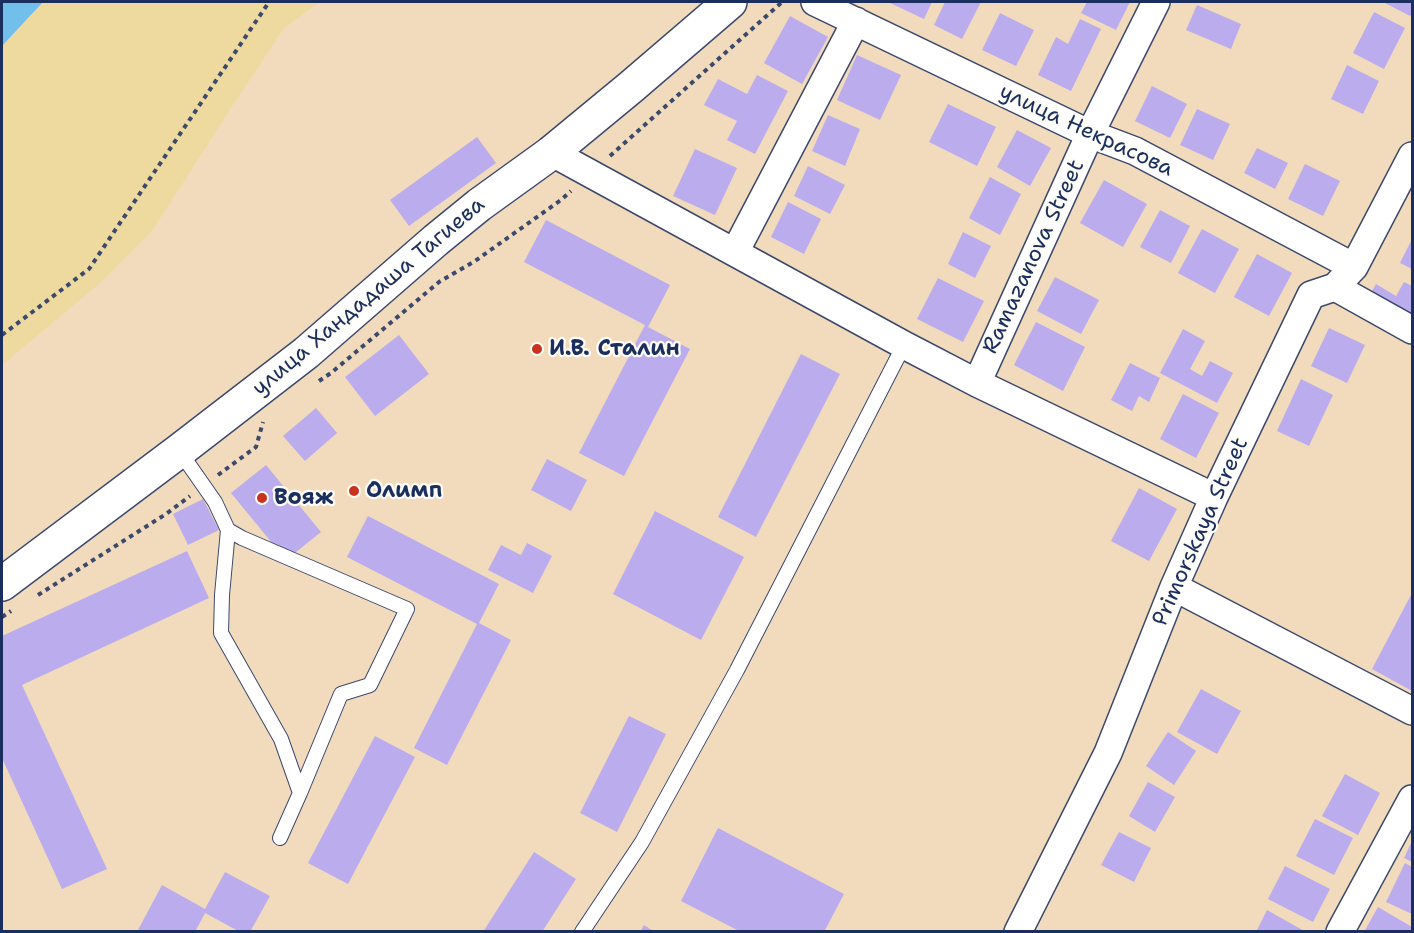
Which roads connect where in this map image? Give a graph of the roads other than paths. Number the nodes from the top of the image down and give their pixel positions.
1 (728, 2) edge
2 (815, 2) edge
3 (1156, 2) edge
4 (856, 21) junction
5 (1090, 134) junction
6 (550, 152) junction
7 (1413, 156) edge
8 (735, 252) junction
9 (1354, 267) junction
10 (1335, 287) junction
11 (1413, 330) edge
12 (904, 345) junction
13 (976, 383) junction
14 (178, 450) junction
15 (1214, 497) junction
16 (228, 530) junction
17 (1174, 587) junction
18 (5, 592) edge
19 (1413, 711) edge
20 (300, 793) junction
21 (1413, 799) edge
22 (280, 838) dead end
23 (582, 932) edge
24 (1018, 932) edge
25 (1340, 932) edge

1 - 6 street, улица Хандадаша Тагиева
2 - 4 street, улица Некрасова
3 - 5 street, Ramazanova Street
4 - 5 street, улица Некрасова
4 - 8 street
5 - 9 street, улица Некрасова
5 - 13 street, Ramazanova Street
6 - 8 street
6 - 14 street, улица Хандадаша Тагиева
7 - 9 street, Primorskaya Street
8 - 12 street
9 - 10 street, Primorskaya Street
10 - 11 street
10 - 15 street, Primorskaya Street
12 - 13 street
12 - 23 lane
13 - 15 street
14 - 16 lane
14 - 18 street, улица Хандадаша Тагиева
15 - 17 street, Primorskaya Street
16 - 20 lane
16 - 20 lane
17 - 19 street
17 - 24 street, Primorskaya Street
20 - 22 lane
21 - 25 street

